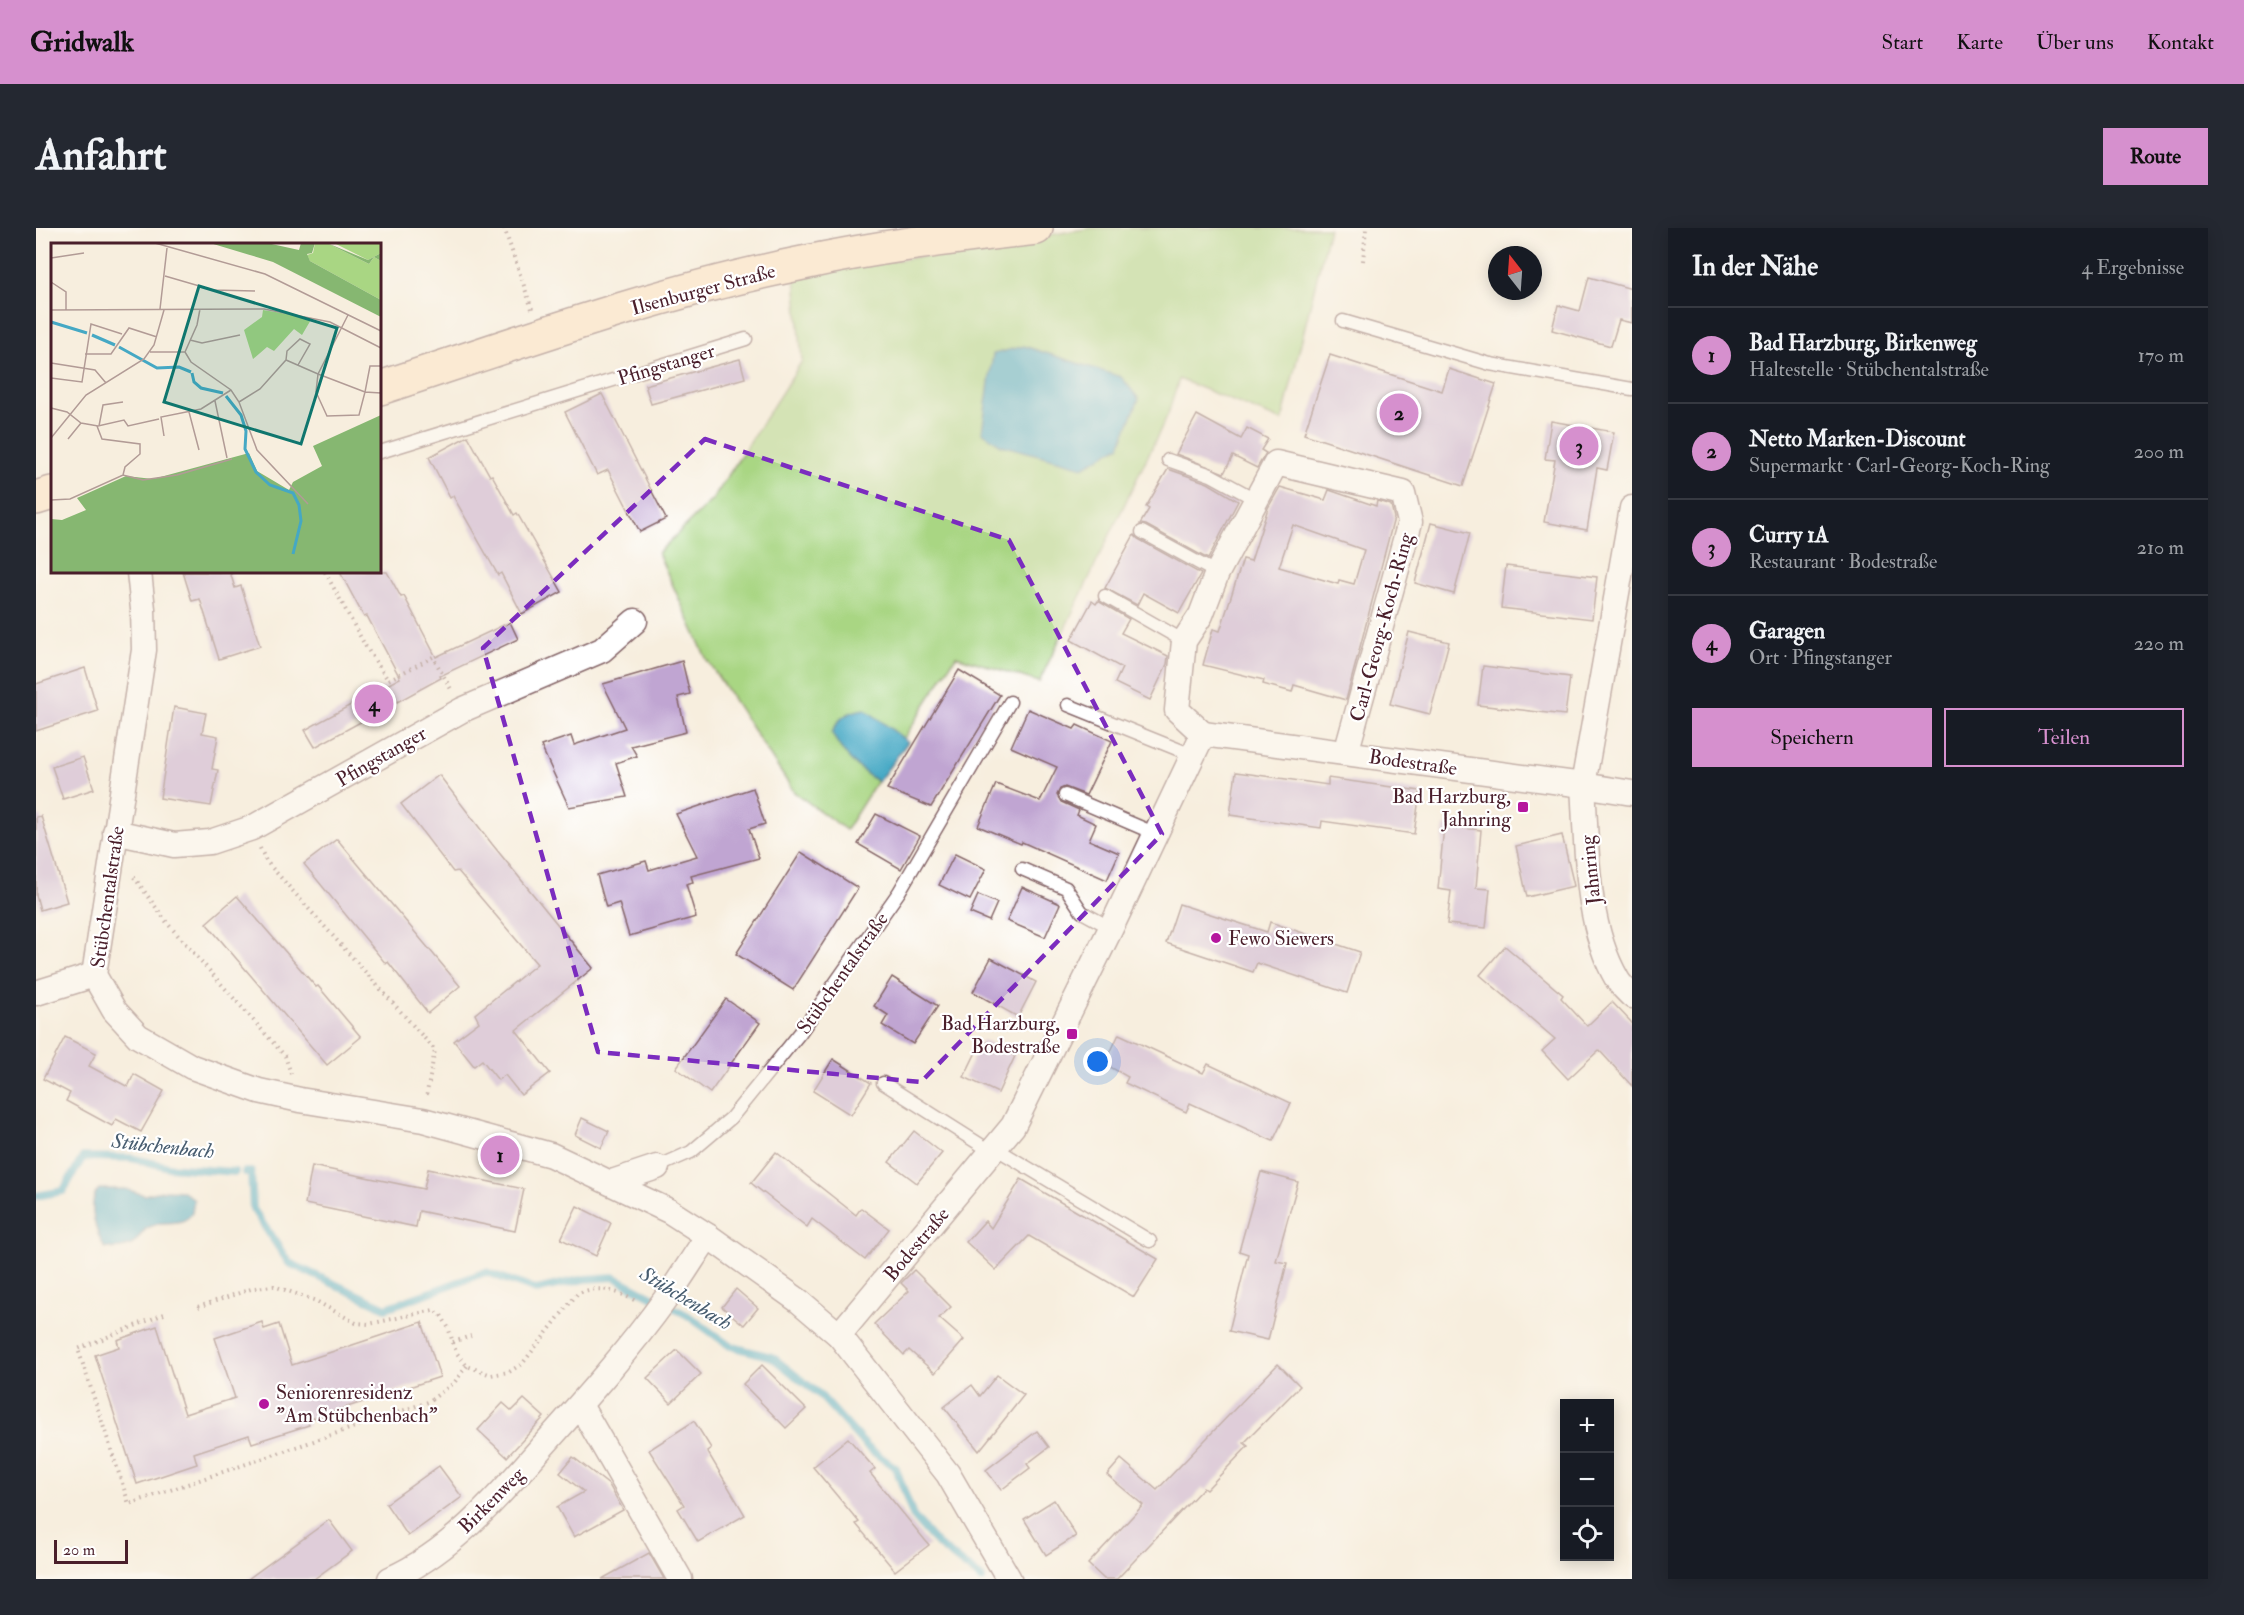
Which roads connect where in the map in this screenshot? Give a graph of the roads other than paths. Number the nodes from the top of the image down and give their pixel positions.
1 (1036, 228) edge
2 (1343, 321) dead end
3 (746, 339) dead end
4 (381, 388) edge
5 (1632, 389) edge
6 (381, 452) edge
7 (1168, 460) dead end
8 (51, 493) edge
9 (36, 498) edge
10 (1255, 499) junction
11 (1632, 508) edge
12 (1142, 532) dead end
13 (139, 573) edge
14 (1217, 573) junction
15 (1105, 596) dead end
16 (635, 621) dead end
17 (1184, 640) junction
18 (1010, 702) dead end
19 (1068, 705) dead end
20 (1203, 734) junction
21 (1346, 753) junction
22 (1192, 755) junction
23 (1583, 785) junction
24 (1632, 793) edge
25 (1065, 795) dead end
26 (1156, 834) junction
27 (114, 840) junction
28 (1022, 869) dead end
29 (1111, 928) junction
30 (94, 975) junction
31 (36, 993) edge
32 (1632, 996) edge
33 (883, 1083) dead end
34 (994, 1150) junction
35 (657, 1167) joint
36 (612, 1182) junction
37 (708, 1236) junction
38 (1150, 1241) dead end
39 (839, 1335) junction
40 (580, 1405) junction
41 (390, 1579) edge
42 (680, 1579) edge
43 (1009, 1579) edge

1 - 4 main road, Ilsenburger Straße
2 - 5 lane
3 - 6 lane, Pfingstanger
7 - 10 lane
8 - 9 main road
10 - 14 street, Carl-Georg-Koch-Ring
10 - 21 street, Carl-Georg-Koch-Ring
11 - 23 street
12 - 14 lane
13 - 27 street, Stübchentalstraße
14 - 17 street, Carl-Georg-Koch-Ring
15 - 17 lane
16 - 27 street, Pfingstanger
17 - 20 street, Carl-Georg-Koch-Ring
18 - 35 lane, Stübchentalstraße
19 - 22 lane
20 - 21 street, Bodestraße
20 - 22 street, Bodestraße
21 - 23 street, Bodestraße
22 - 26 street, Bodestraße
23 - 24 street
23 - 32 street, Jahnring
25 - 26 lane
26 - 29 street, Bodestraße
27 - 30 street, Stübchentalstraße
28 - 29 lane
29 - 34 street, Bodestraße
30 - 31 street
30 - 36 street, Stübchentalstraße
33 - 34 lane
34 - 38 lane
34 - 39 street, Bodestraße
35 - 36 street, Stübchentalstraße
36 - 37 street, Stübchentalstraße
37 - 39 street, Stübchentalstraße
37 - 40 street, Birkenweg
39 - 43 street, Stübchentalstraße
40 - 41 street, Birkenweg
40 - 42 street

